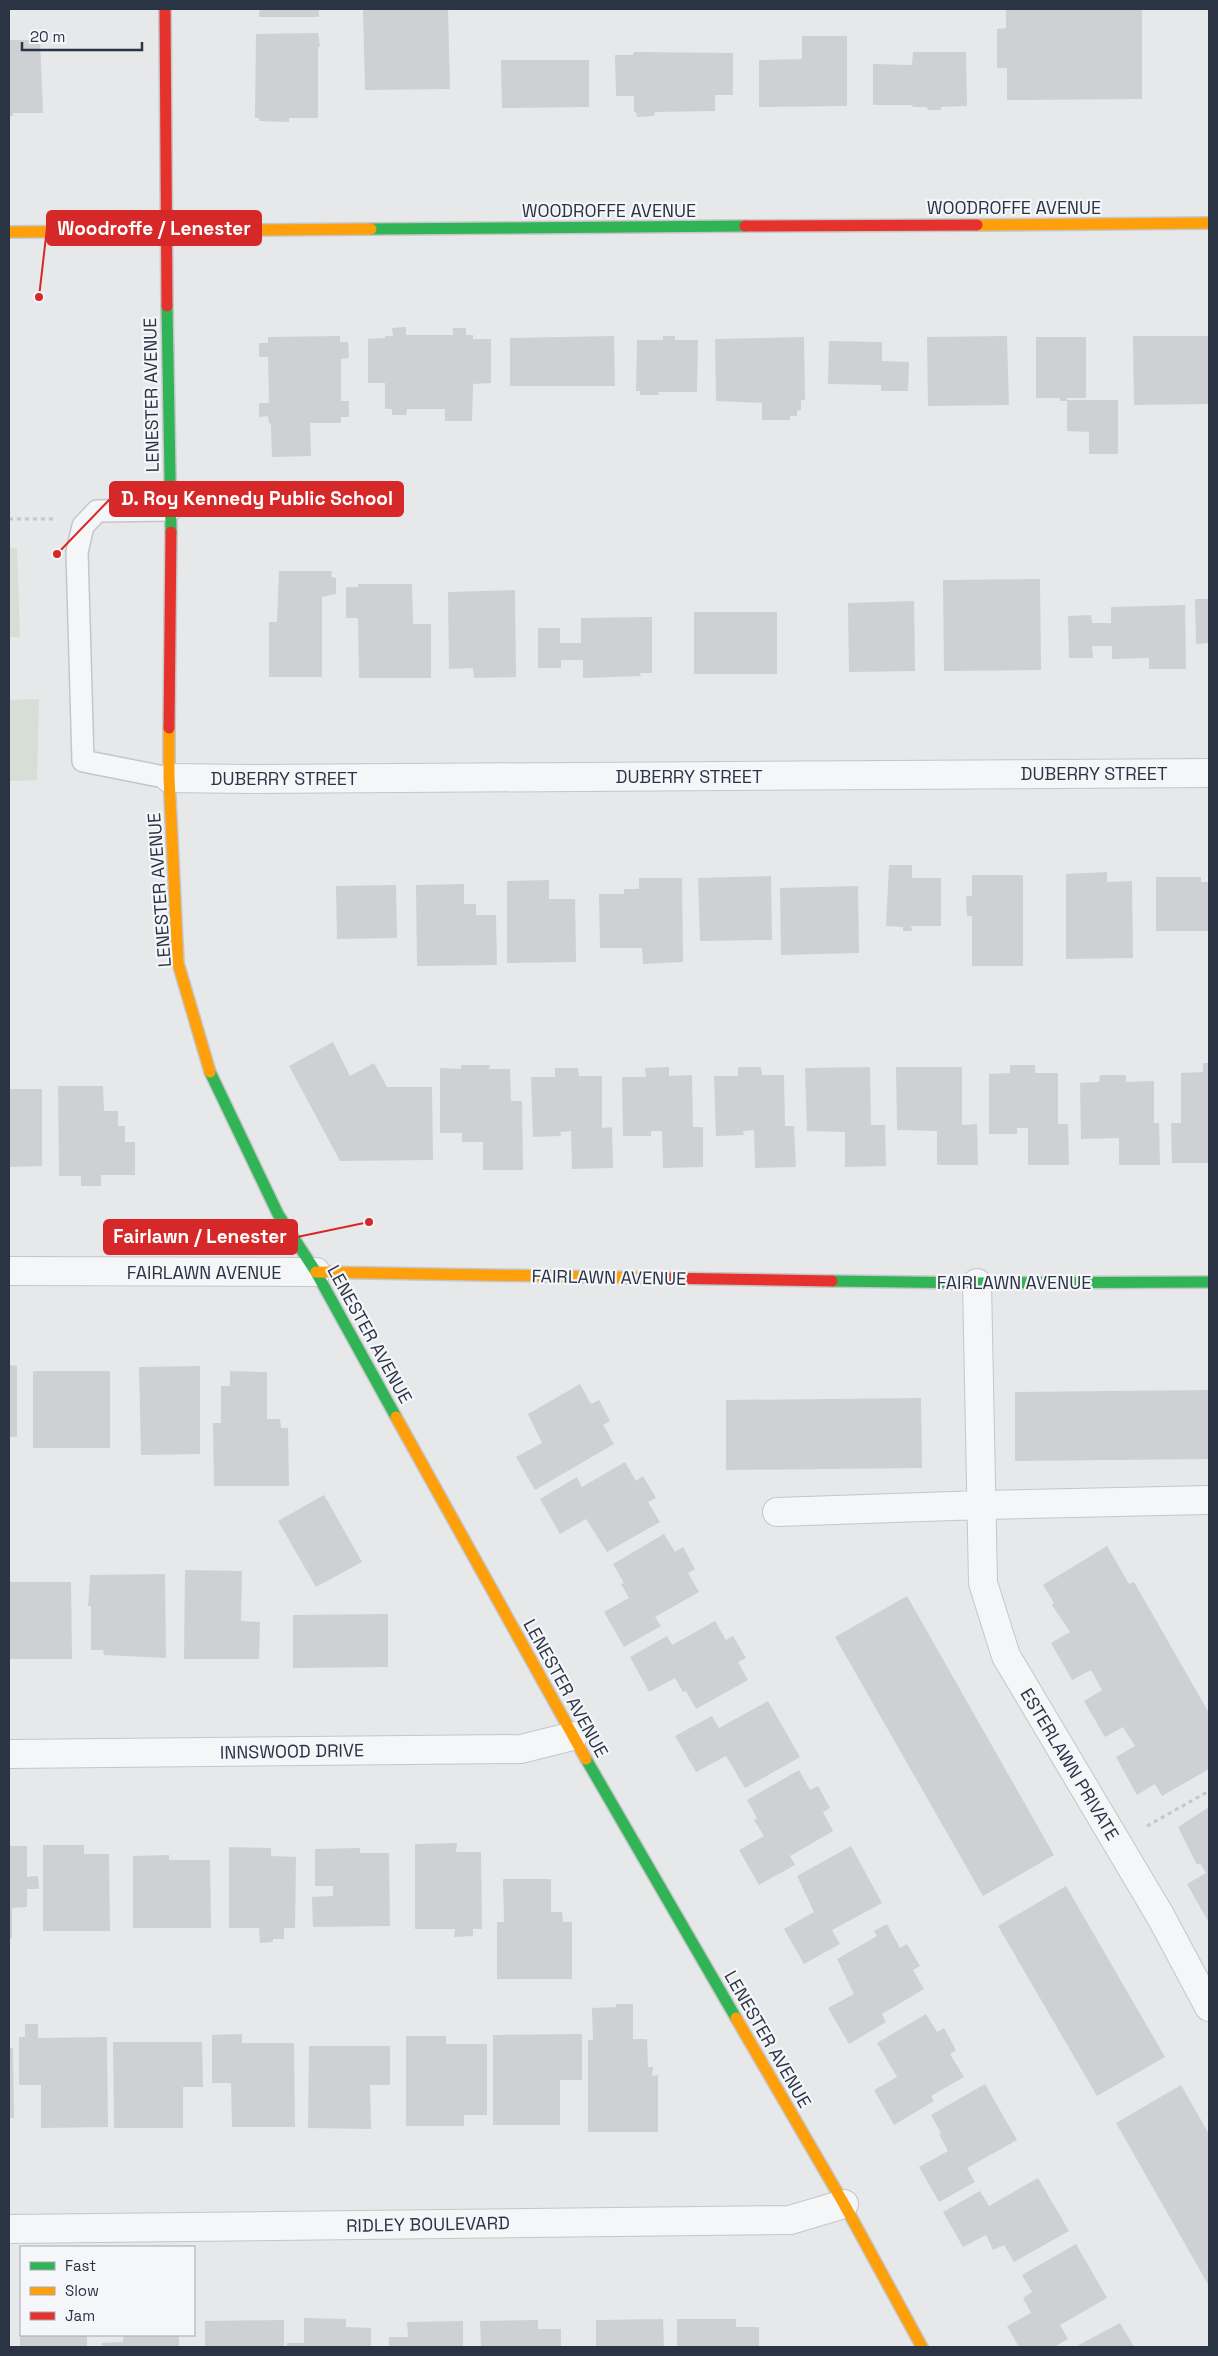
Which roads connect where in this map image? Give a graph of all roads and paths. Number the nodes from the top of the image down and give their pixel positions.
1 (165, 9) edge
2 (1209, 223) edge
3 (165, 230) junction
4 (9, 232) edge
5 (171, 510) junction
6 (9, 519) edge
7 (81, 536) junction
8 (1209, 773) edge
9 (169, 778) junction
10 (9, 1271) edge
11 (316, 1272) junction
12 (1209, 1282) edge
13 (977, 1283) junction
14 (1209, 1500) edge
15 (982, 1505) junction
16 (777, 1512) dead end
17 (573, 1736) junction
18 (9, 1754) edge
19 (1209, 1791) edge
20 (1117, 1843) junction
21 (1209, 2007) edge
22 (844, 2204) junction
23 (9, 2229) edge
24 (922, 2347) edge

1 - 3 street, LENESTER AVENUE
2 - 3 street, WOODROFFE AVENUE
3 - 4 street, WOODROFFE AVENUE
3 - 5 street, LENESTER AVENUE
5 - 7 lane
5 - 9 street, LENESTER AVENUE
6 - 7 path
7 - 9 lane
8 - 9 street, DUBERRY STREET
9 - 11 street, LENESTER AVENUE
10 - 11 street, FAIRLAWN AVENUE
11 - 13 street, FAIRLAWN AVENUE
11 - 17 street, LENESTER AVENUE
12 - 13 street, FAIRLAWN AVENUE
13 - 15 street, ESTERLAWN PRIVATE
14 - 15 street
15 - 16 street
15 - 20 street, ESTERLAWN PRIVATE
17 - 18 street, INNSWOOD DRIVE
17 - 22 street, LENESTER AVENUE
19 - 20 path
20 - 21 street, ESTERLAWN PRIVATE
22 - 23 street, RIDLEY BOULEVARD
22 - 24 street, LENESTER AVENUE

